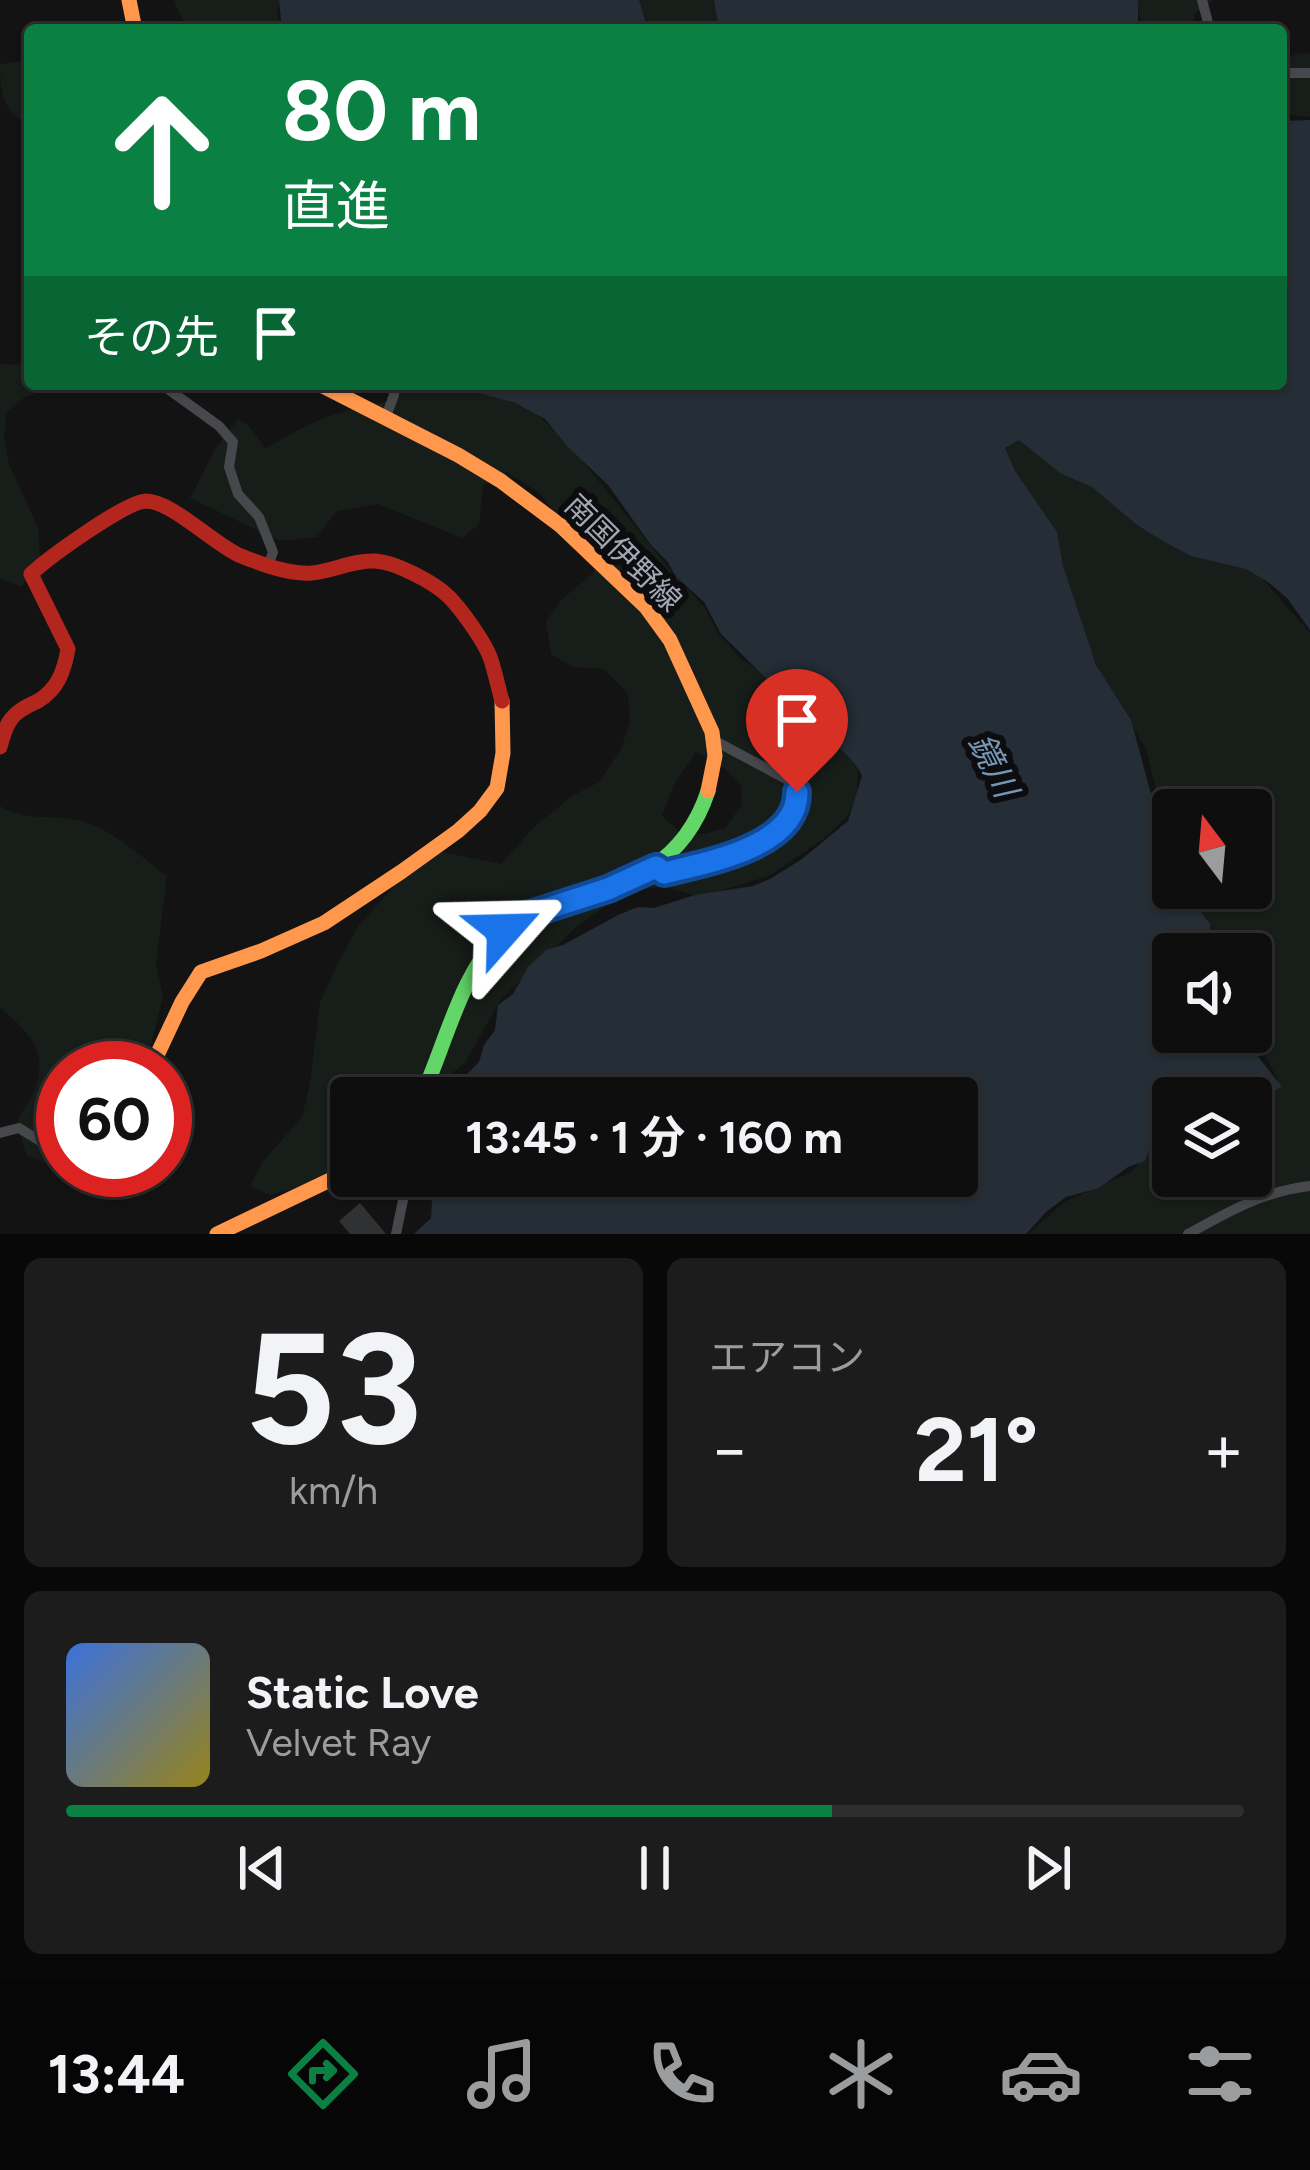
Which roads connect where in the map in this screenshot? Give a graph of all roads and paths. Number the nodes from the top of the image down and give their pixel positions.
1 (169, 390) edge
2 (328, 390) edge
3 (394, 390) edge
4 (385, 419) junction
5 (269, 563) junction
6 (717, 742) junction
7 (0, 748) edge
8 (656, 867) junction
9 (164, 1041) edge
10 (435, 1077) edge
11 (0, 1133) edge
12 (36, 1138) edge
13 (330, 1180) edge
14 (1310, 1186) edge
15 (404, 1197) edge
16 (217, 1234) edge
17 (396, 1234) edge
18 (1188, 1234) edge

1 - 5 street
2 - 4 street, 南国伊野線
3 - 4 street
4 - 6 street, 南国伊野線
5 - 7 street
5 - 9 street
6 - 8 street
6 - 8 street
8 - 10 street
11 - 12 street
13 - 16 street
14 - 18 street
15 - 17 street

